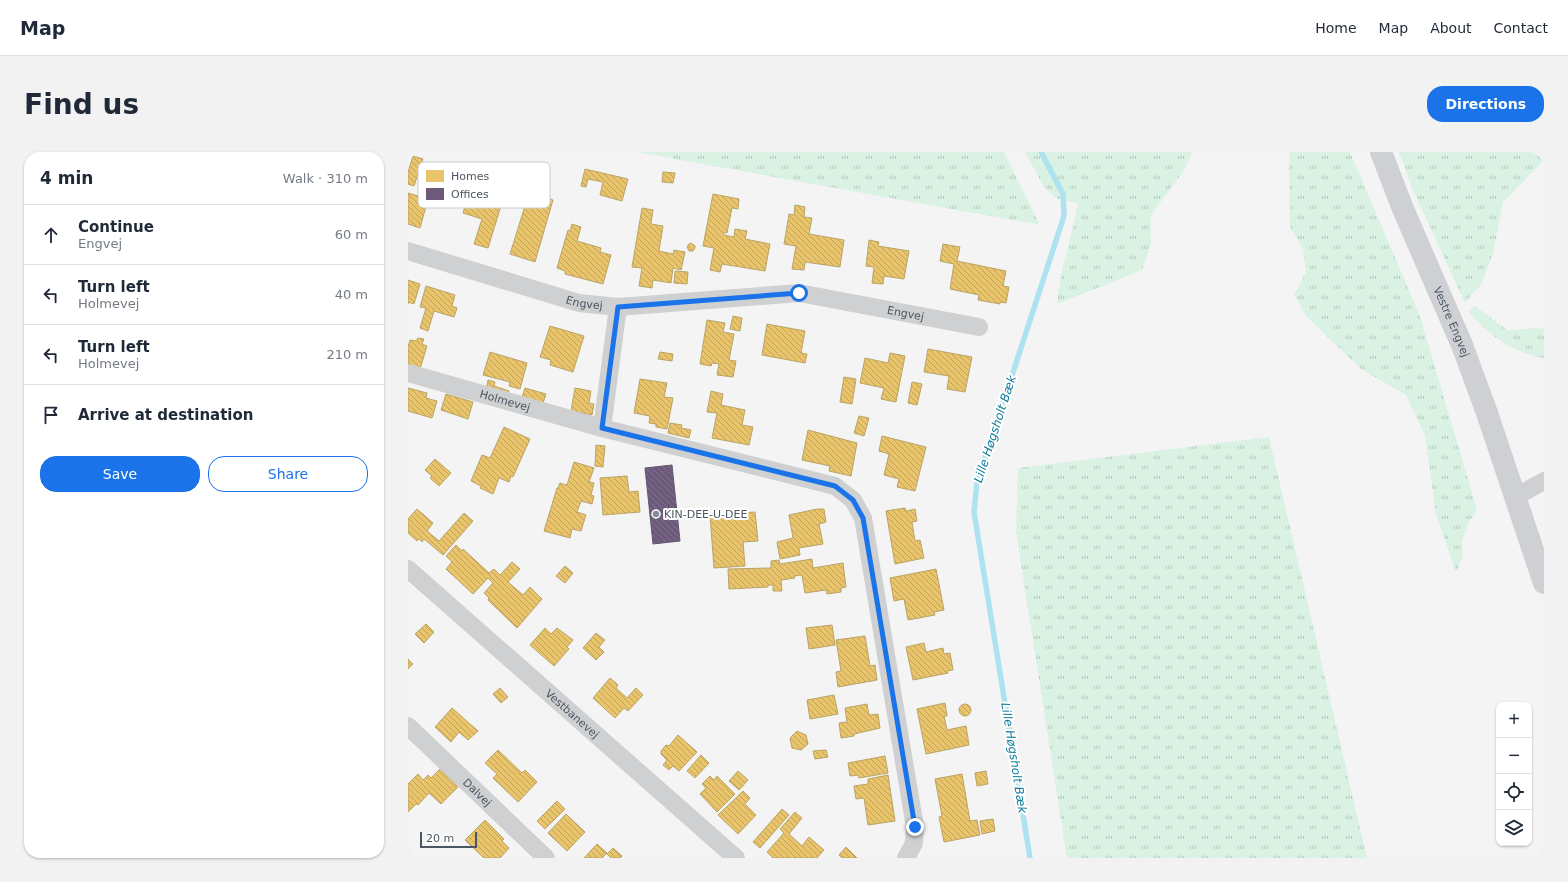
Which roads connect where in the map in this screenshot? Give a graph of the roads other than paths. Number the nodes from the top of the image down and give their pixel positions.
1 (1382, 152) edge
2 (408, 251) edge
3 (618, 307) junction
4 (980, 327) dead end
5 (408, 373) edge
6 (602, 428) junction
7 (1544, 481) edge
8 (1514, 495) junction
9 (408, 569) edge
10 (1544, 583) edge
11 (408, 726) edge
12 (546, 858) edge
13 (736, 858) edge
14 (906, 858) edge

1 - 8 street, Vestre Engvej
2 - 3 street, Engvej
3 - 4 street, Engvej
3 - 6 street
5 - 6 street, Holmevej
6 - 14 street, Holmevej
7 - 8 street
8 - 10 street, Vestre Engvej
9 - 13 street, Vestbanevej
11 - 12 street, Dalvej

